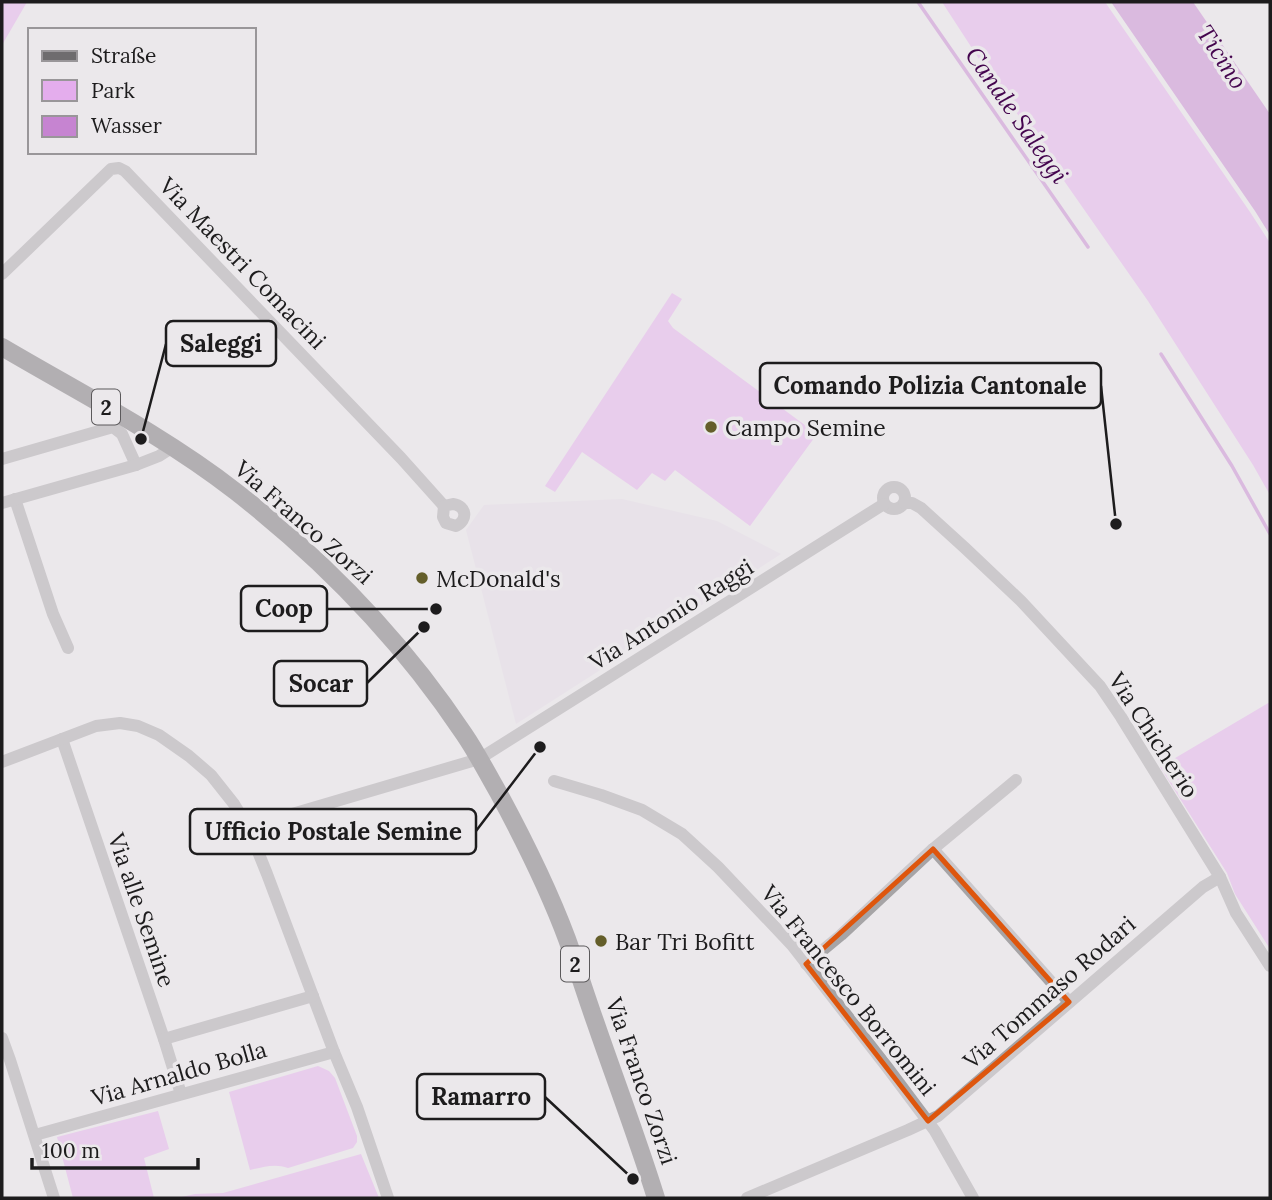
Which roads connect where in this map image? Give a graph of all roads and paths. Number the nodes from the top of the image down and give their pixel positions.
1 (3, 270) edge
2 (2, 347) edge
3 (173, 447) junction
4 (2, 459) edge
5 (136, 465) junction
6 (15, 499) junction
7 (2, 503) edge
8 (904, 503) junction
9 (884, 504) junction
10 (444, 506) dead end
11 (68, 648) dead end
12 (62, 739) junction
13 (479, 759) junction
14 (2, 762) edge
15 (1016, 780) dead end
16 (554, 781) dead end
17 (248, 827) junction
18 (933, 849) junction
19 (1220, 877) junction
20 (806, 964) junction
21 (1270, 966) edge
22 (313, 996) junction
23 (1069, 1002) junction
24 (2, 1038) edge
25 (164, 1040) junction
26 (334, 1052) junction
27 (181, 1094) junction
28 (929, 1121) junction
29 (35, 1135) junction
30 (54, 1198) edge
31 (388, 1198) edge
32 (656, 1198) edge
33 (747, 1198) edge
34 (973, 1198) edge

1 - 10 street, Via Maestri Comacini
2 - 3 main road, Via Franco Zorzi / 2
3 - 5 street
3 - 13 main road, Via Franco Zorzi / 2
4 - 5 street
5 - 6 street
6 - 7 street
6 - 11 street
8 - 9 street
8 - 9 street
8 - 19 street, Via Chicherio
9 - 13 street, Via Antonio Raggi
12 - 14 street
12 - 17 street
12 - 25 street, Via alle Semine
13 - 17 street, Via Antonio Raggi
13 - 32 main road, Via Franco Zorzi / 2
15 - 18 street
16 - 20 street, Via Francesco Borromini
17 - 22 street
18 - 20 street
18 - 23 street
19 - 21 street, Via Chicherio
19 - 23 street, Via Tommaso Rodari
20 - 28 street, Via Francesco Borromini
22 - 25 street
22 - 26 street
23 - 28 street, Via Tommaso Rodari
24 - 29 street
25 - 27 street, Via alle Semine
26 - 27 street, Via Arnaldo Bolla
26 - 31 street
27 - 29 street, Via Arnaldo Bolla
28 - 33 street, Via Tommaso Rodari
28 - 34 street, Via Francesco Borromini
29 - 30 street

